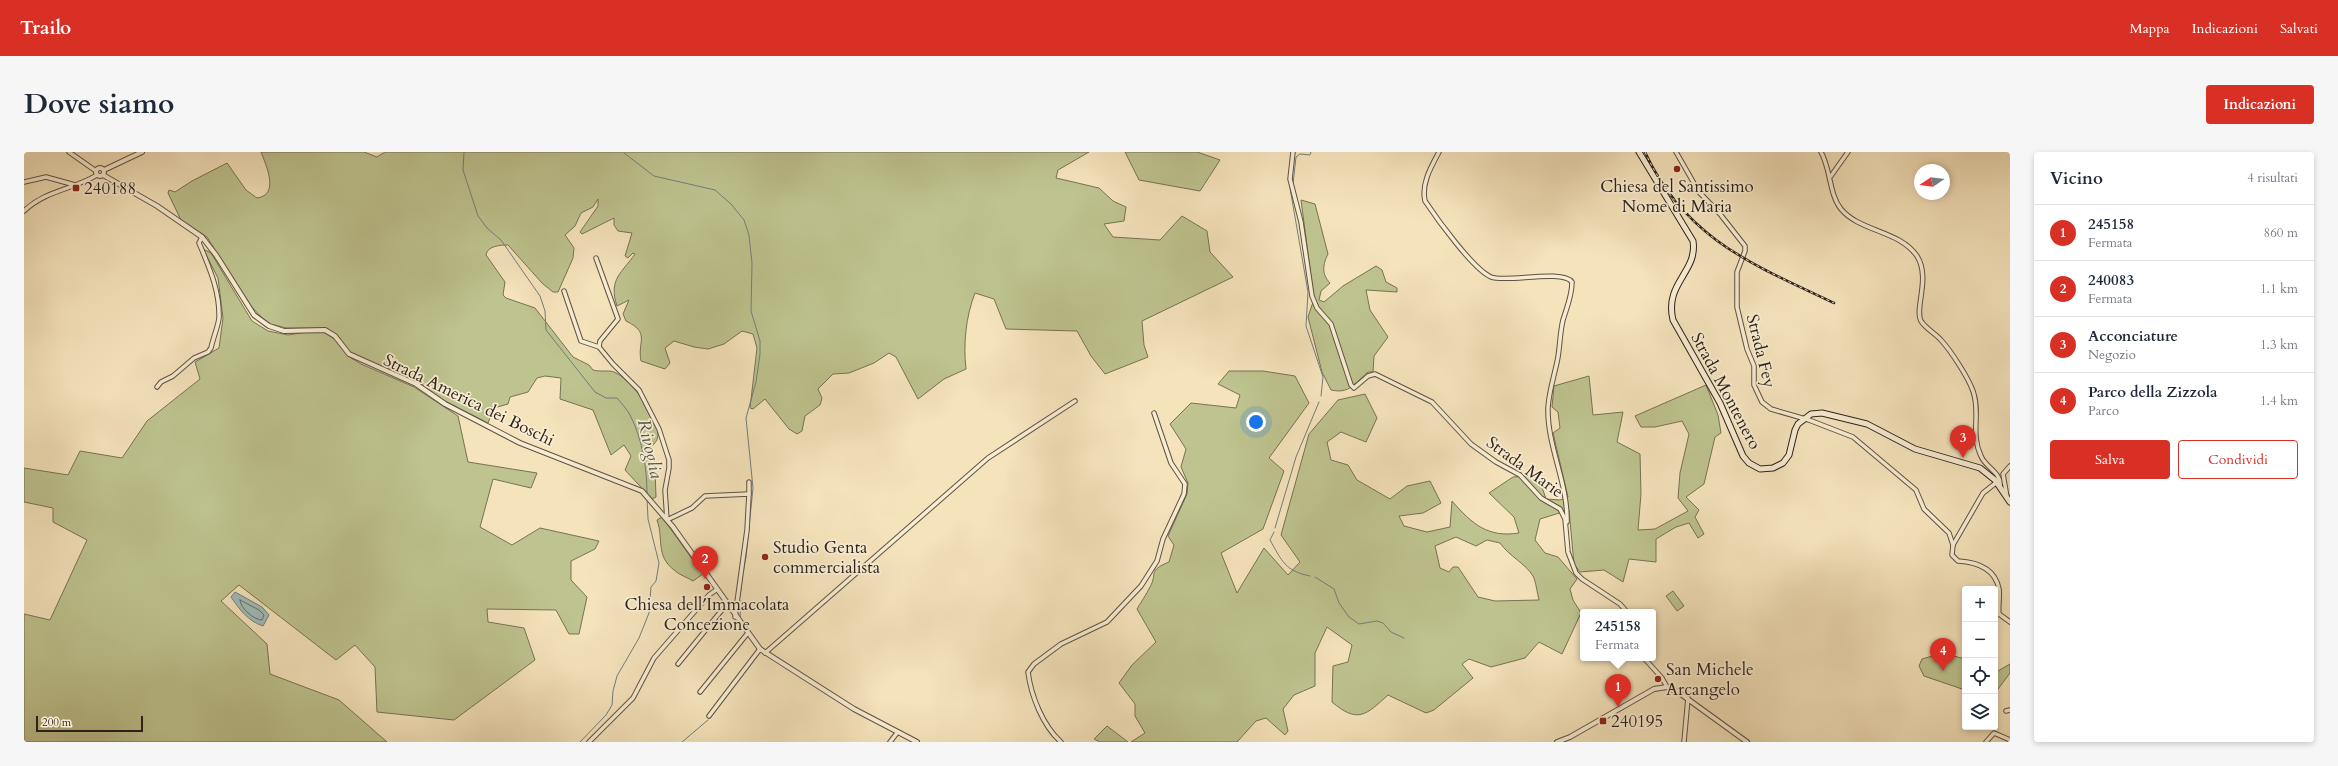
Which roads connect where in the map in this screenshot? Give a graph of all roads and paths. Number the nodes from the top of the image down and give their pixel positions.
1 (69, 152) edge
2 (142, 152) edge
3 (1293, 152) edge
4 (1439, 152) edge
5 (1639, 152) edge
6 (1676, 152) edge
7 (1821, 152) edge
8 (1848, 152) edge
9 (96, 173) junction
10 (104, 173) junction
11 (1831, 176) junction
12 (24, 182) edge
13 (76, 185) junction
14 (24, 211) edge
15 (202, 237) junction
16 (596, 258) dead end
17 (564, 292) dead end
18 (600, 346) junction
19 (157, 387) dead end
20 (1075, 401) dead end
21 (1154, 413) dead end
22 (1803, 419) junction
23 (2010, 466) edge
24 (749, 482) dead end
25 (1998, 484) junction
26 (749, 494) junction
27 (2009, 500) edge
28 (667, 520) junction
29 (1566, 533) junction
30 (1953, 545) junction
31 (716, 590) junction
32 (726, 605) junction
33 (1624, 609) edge
34 (735, 617) junction
35 (2010, 622) edge
36 (747, 634) junction
37 (760, 649) junction
38 (765, 653) junction
39 (1647, 661) edge
40 (678, 664) dead end
41 (1667, 687) junction
42 (700, 692) dead end
43 (1688, 698) junction
44 (709, 716) dead end
45 (896, 732) junction
46 (2010, 740) edge
47 (590, 742) edge
48 (890, 742) edge
49 (917, 742) edge
50 (1061, 742) edge
51 (1557, 742) edge
52 (1684, 742) edge
53 (1747, 742) edge
54 (1986, 742) edge

1 - 9 street
2 - 10 street
3 - 29 street, Strada Marie
4 - 29 street
5 - 22 main road, Strada Montenero
6 - 22 street, Strada Fey
7 - 11 street
8 - 11 street
9 - 10 street
9 - 10 street
9 - 13 street
10 - 15 street, Strada America dei Boschi
11 - 25 street
12 - 13 street
13 - 14 street
15 - 19 street
15 - 28 street, Strada America dei Boschi
16 - 18 street
17 - 18 street
18 - 28 street
20 - 38 street
21 - 50 street
22 - 25 main road
22 - 30 street, Strada Fey
23 - 27 street
24 - 26 street
25 - 27 main road
25 - 30 street
26 - 28 street
26 - 34 street
28 - 31 street, Strada America dei Boschi
29 - 33 street, Strada Marie
30 - 35 street, Strada Fey
31 - 32 street, Strada America dei Boschi
31 - 47 street
32 - 34 street, Strada America dei Boschi
32 - 40 street
34 - 36 street, Strada America dei Boschi
36 - 37 street, Strada America dei Boschi
36 - 42 street
37 - 38 street, Strada America dei Boschi
37 - 44 street
38 - 45 street, Strada America dei Boschi
39 - 41 street
41 - 43 street
41 - 51 street
43 - 52 street
43 - 53 street
45 - 48 street
45 - 49 street, Strada America dei Boschi
46 - 54 street

